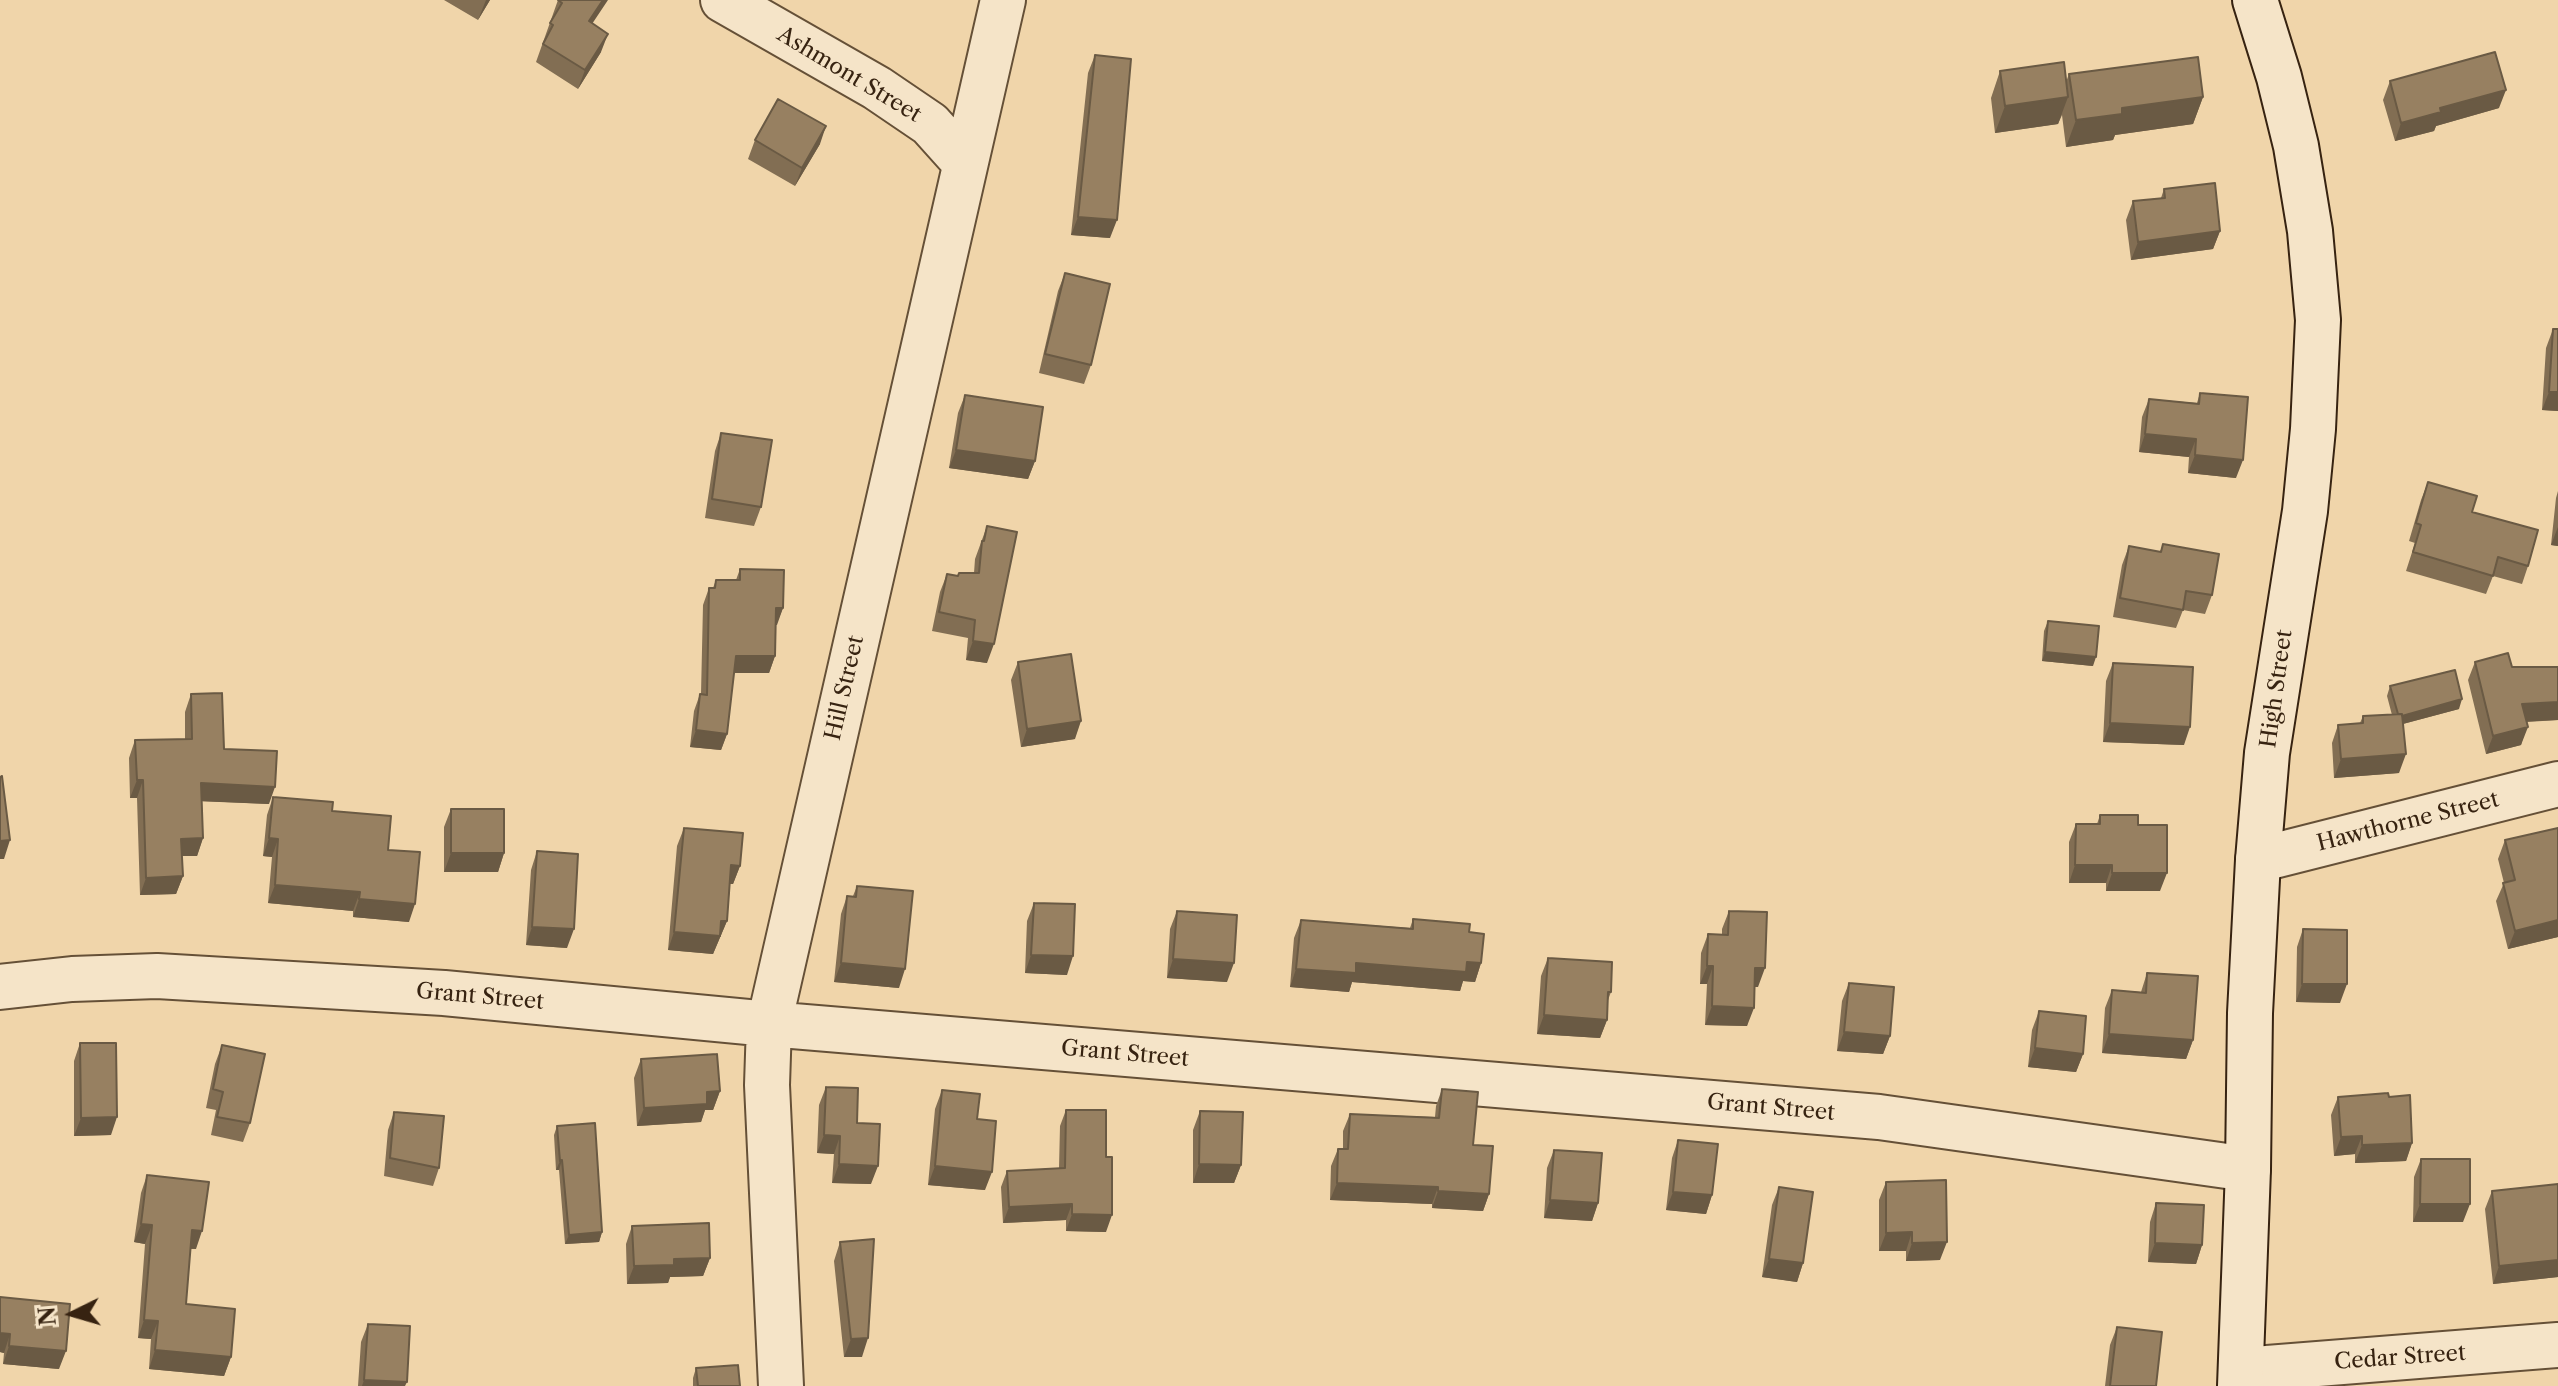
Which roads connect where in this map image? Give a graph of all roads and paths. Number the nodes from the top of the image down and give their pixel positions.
1 (723, 0) edge
2 (1003, 0) edge
3 (2255, 0) edge
4 (965, 163) junction
5 (2558, 784) edge
6 (2258, 860) junction
7 (0, 987) edge
8 (769, 1024) junction
9 (2248, 1169) junction
10 (2558, 1345) edge
11 (2241, 1378) edge
12 (781, 1386) edge

1 - 4 street, Ashmont Street
2 - 4 street, Hill Street
3 - 6 street, High Street
4 - 8 street, Hill Street
5 - 6 street, Hawthorne Street
6 - 9 street, High Street
7 - 8 street, Grant Street
8 - 9 street, Grant Street
8 - 12 street, Hill Street
9 - 11 street, High Street
10 - 11 street, Cedar Street

